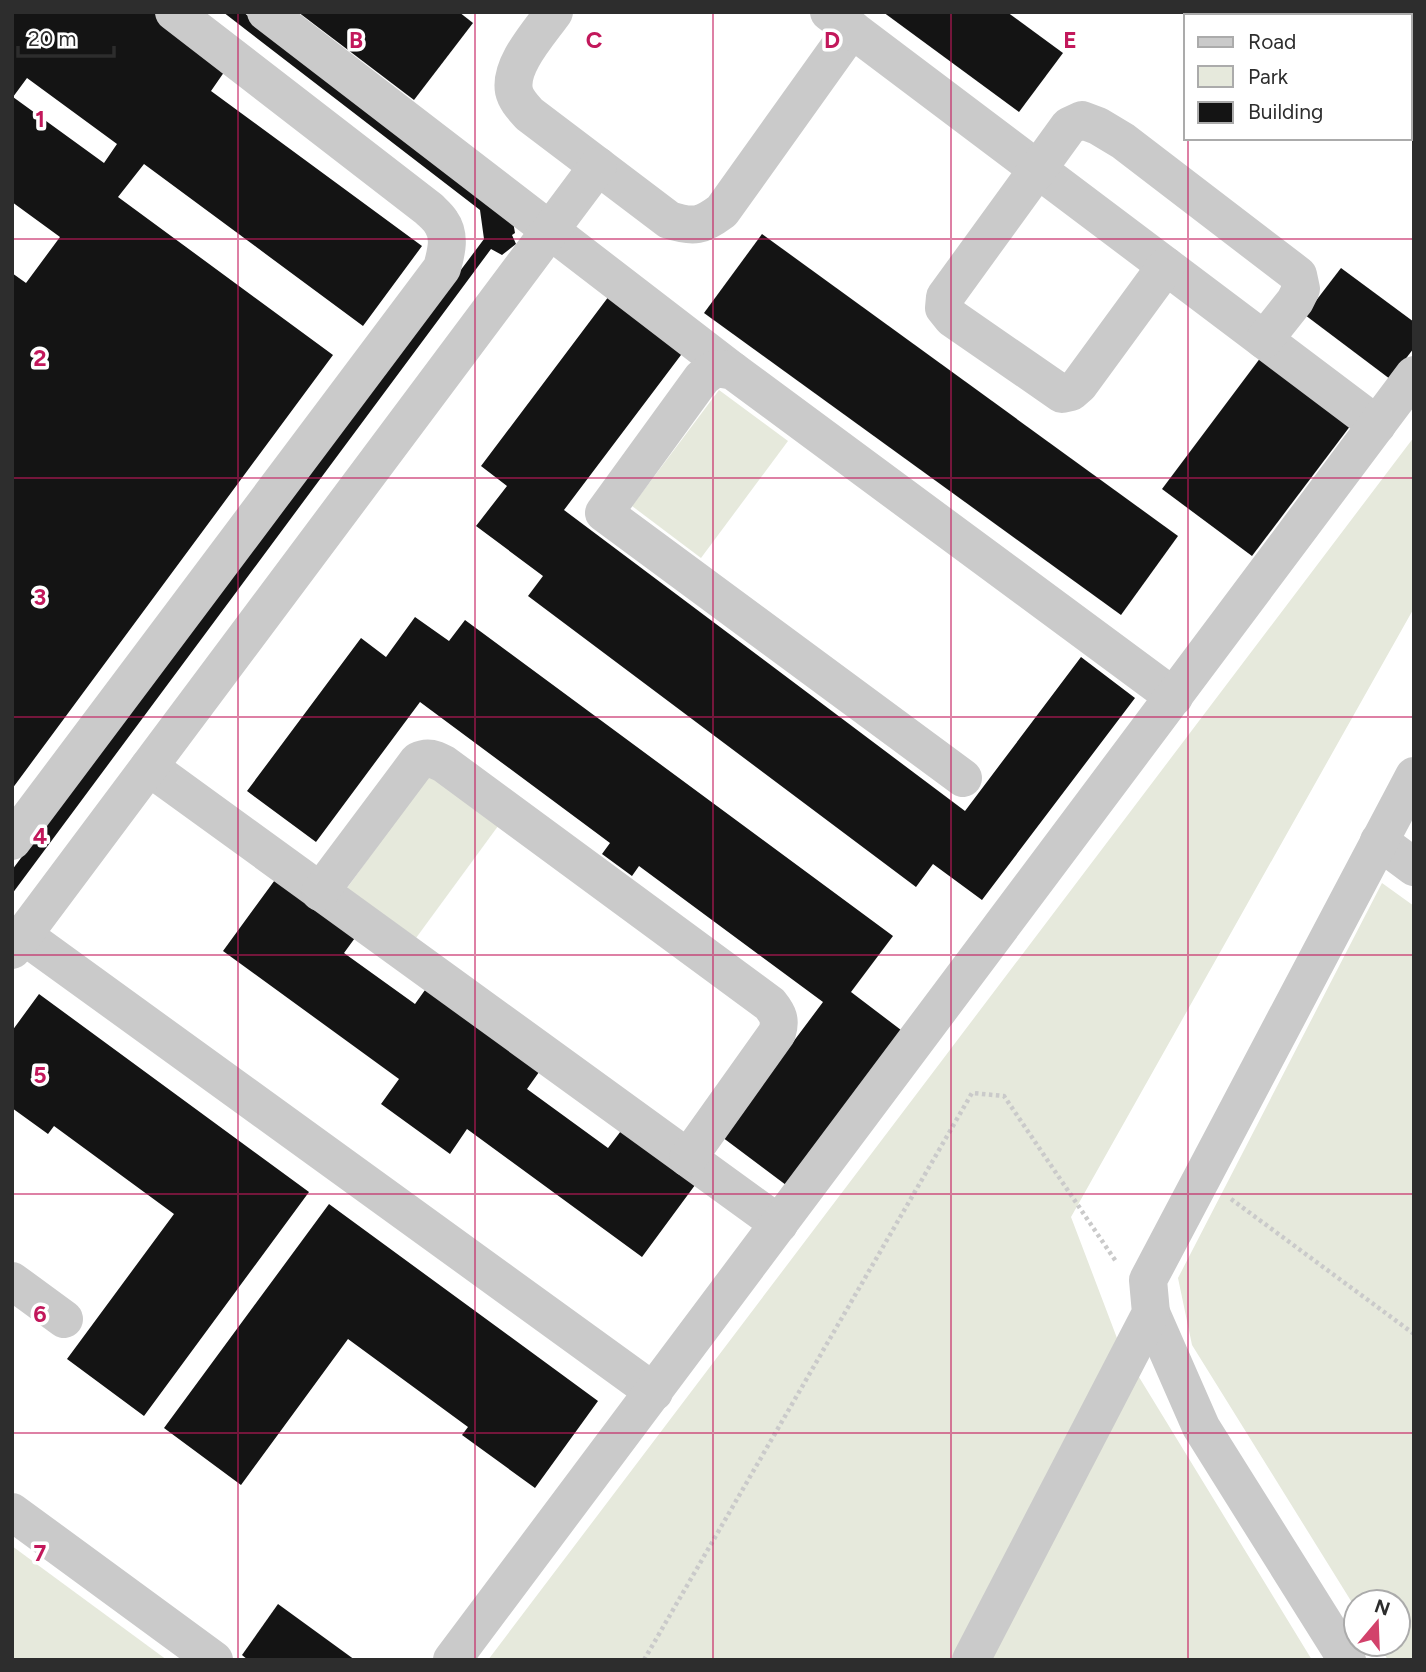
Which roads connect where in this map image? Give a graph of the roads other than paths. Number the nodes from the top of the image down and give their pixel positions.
1 (266, 12) edge
2 (554, 12) edge
3 (192, 18) edge
4 (841, 20) edge
5 (598, 166) junction
6 (1037, 169) junction
7 (550, 229) junction
8 (1166, 267) junction
9 (1264, 340) junction
10 (733, 371) junction
11 (1414, 375) edge
12 (1377, 425) junction
13 (1174, 696) junction
14 (149, 767) junction
15 (1414, 776) edge
16 (963, 778) dead end
17 (12, 841) edge
18 (1379, 841) junction
19 (1414, 867) edge
20 (320, 892) junction
21 (18, 943) edge
22 (688, 1158) junction
23 (779, 1224) junction
24 (12, 1281) edge
25 (1151, 1313) junction
26 (64, 1318) dead end
27 (654, 1392) junction
28 (12, 1512) edge
29 (214, 1660) edge
30 (452, 1660) edge
31 (971, 1660) edge
32 (1347, 1660) edge

1 - 7 street
2 - 5 street
3 - 17 street
4 - 5 street
4 - 6 street
5 - 7 street
6 - 8 street
6 - 8 street
6 - 9 street
7 - 10 street
7 - 14 street
8 - 9 street
9 - 12 street
10 - 13 street
10 - 16 street
11 - 12 street
12 - 13 street
13 - 23 street
14 - 20 street
14 - 21 street
15 - 18 street
18 - 19 street
18 - 25 street
20 - 22 street
20 - 22 street
21 - 27 street
22 - 23 street
23 - 27 street
24 - 26 street
25 - 31 street
25 - 32 street
27 - 30 street
28 - 29 street

